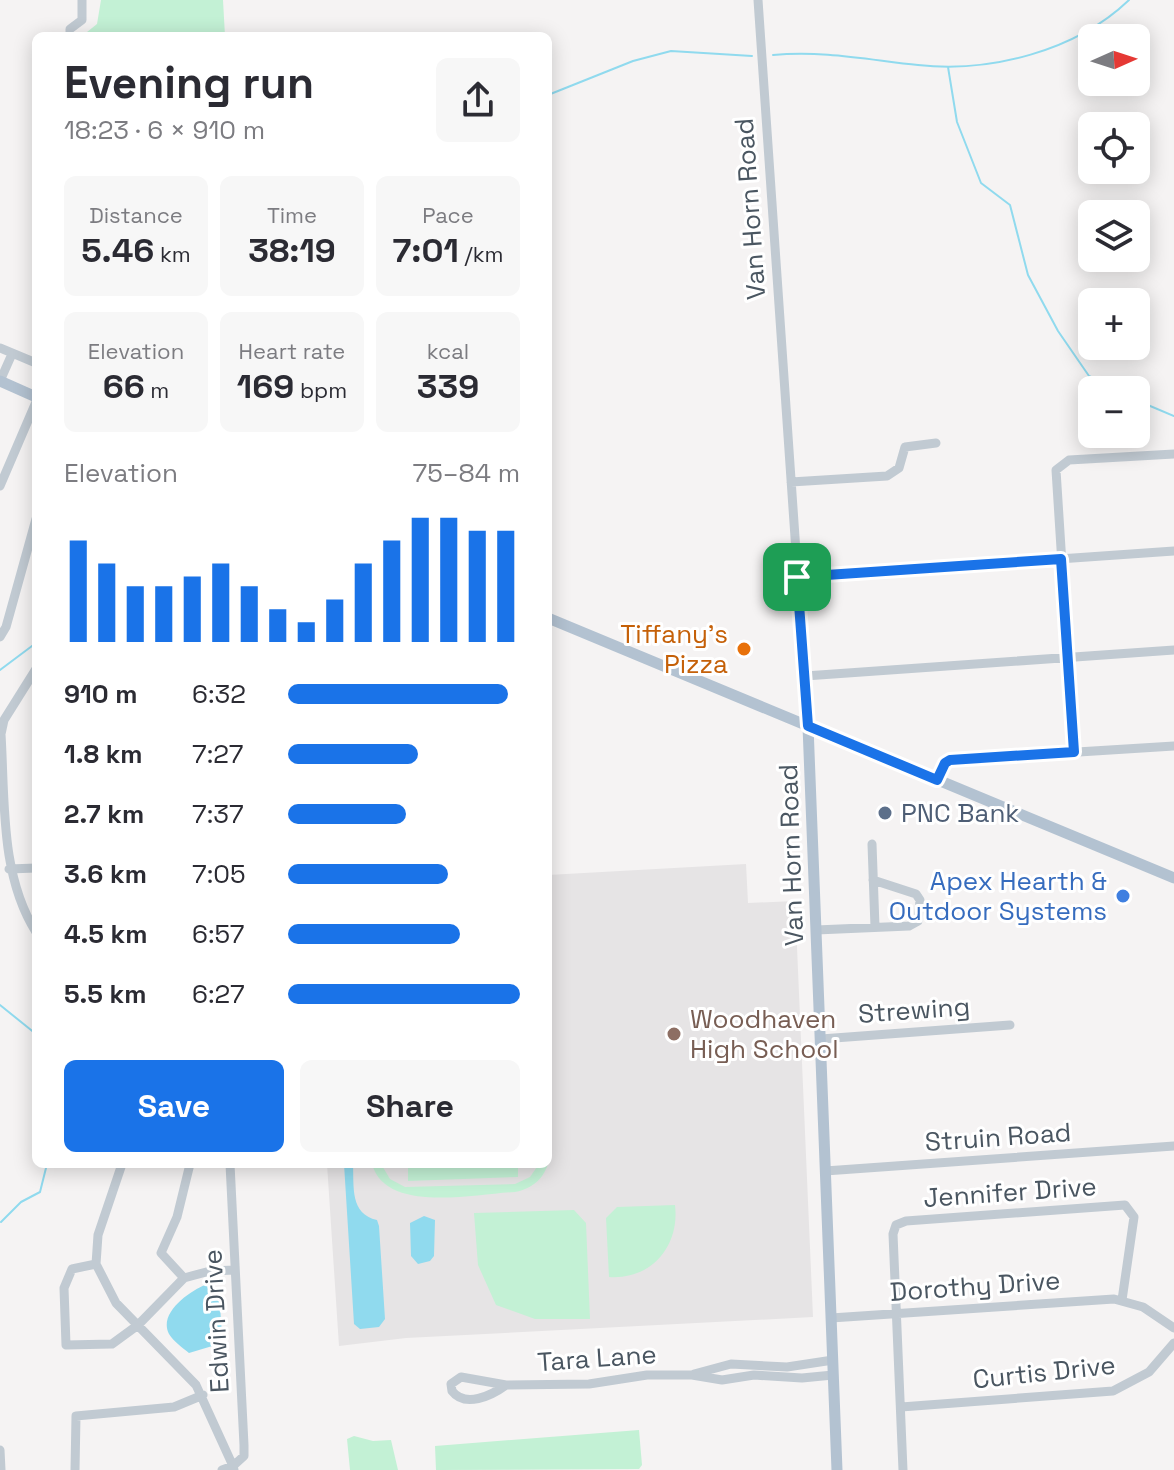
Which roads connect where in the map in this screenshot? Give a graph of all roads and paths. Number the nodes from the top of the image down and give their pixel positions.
1 (82, 0) edge
2 (758, 0) edge
3 (70, 32) edge
4 (0, 348) edge
5 (12, 354) junction
6 (32, 362) edge
7 (0, 381) edge
8 (32, 397) edge
9 (32, 409) edge
10 (936, 443) dead end
11 (1174, 454) edge
12 (791, 482) junction
13 (0, 486) edge
14 (32, 533) edge
15 (1174, 551) edge
16 (1061, 559) junction
17 (797, 577) junction
18 (552, 620) edge
19 (0, 637) edge
20 (1174, 650) edge
21 (1068, 658) junction
22 (32, 676) edge
23 (805, 676) junction
24 (808, 726) junction
25 (1174, 746) edge
26 (1074, 752) junction
27 (937, 780) junction
28 (872, 844) dead end
29 (32, 868) edge
30 (9, 869) junction
31 (1174, 878) edge
32 (873, 880) junction
33 (32, 925) edge
34 (875, 927) junction
35 (816, 930) junction
36 (1010, 1025) dead end
37 (821, 1039) junction
38 (1174, 1146) edge
39 (121, 1168) edge
40 (189, 1168) edge
41 (230, 1168) edge
42 (825, 1171) junction
43 (96, 1264) junction
44 (235, 1270) junction
45 (184, 1278) junction
46 (1122, 1300) junction
47 (897, 1314) junction
48 (831, 1318) junction
49 (138, 1325) junction
50 (1174, 1328) edge
51 (1174, 1343) edge
52 (833, 1360) junction
53 (746, 1364) junction
54 (788, 1372) junction
55 (692, 1375) junction
56 (833, 1375) junction
57 (746, 1377) junction
58 (506, 1385) junction
59 (203, 1395) junction
60 (901, 1407) junction
61 (0, 1450) edge
62 (230, 1469) edge
63 (1, 1470) edge
64 (75, 1470) edge
65 (837, 1470) edge
66 (903, 1470) edge

1 - 3 street
2 - 12 street, Van Horn Road
4 - 5 street
5 - 6 street
5 - 7 street
7 - 8 main road
9 - 13 street
10 - 12 street
11 - 16 street
12 - 17 street, Van Horn Road
14 - 19 street
15 - 16 street
16 - 17 street
16 - 21 street
17 - 23 street, Van Horn Road
18 - 24 main road
20 - 21 street
21 - 23 street
21 - 26 street
22 - 30 street
23 - 24 street, Van Horn Road
24 - 27 main road
24 - 35 main road, Van Horn Road
25 - 26 street
26 - 27 street
27 - 31 main road
28 - 32 street
29 - 30 street
30 - 33 street
32 - 34 street
32 - 34 street
34 - 35 street
35 - 37 main road, Van Horn Road
36 - 37 street, Strewing
37 - 42 main road, Van Horn Road
38 - 42 street, Struin Road
39 - 43 street
40 - 45 street
41 - 44 street, Edwin Drive
42 - 48 main road, Van Horn Road
43 - 49 street
43 - 49 street
44 - 45 street
44 - 62 street, Edwin Drive
45 - 49 street
46 - 47 street, Dorothy Drive
46 - 47 street, Jennifer Drive
46 - 50 street
47 - 48 street, Dorothy Drive
47 - 60 street
48 - 52 main road, Van Horn Road
49 - 59 street
51 - 60 street, Curtis Drive
52 - 54 street, Tara Lane
52 - 56 main road, Van Horn Road
53 - 54 street, Tara Lane
53 - 55 street, Tara Lane
53 - 57 street
54 - 56 street, Tara Lane
54 - 57 street, Tara Lane
55 - 57 street, Tara Lane
55 - 58 street, Tara Lane
56 - 65 main road, Van Horn Road
58 - 58 street, Tara Lane
59 - 62 street
59 - 64 street
60 - 66 street
61 - 63 street

